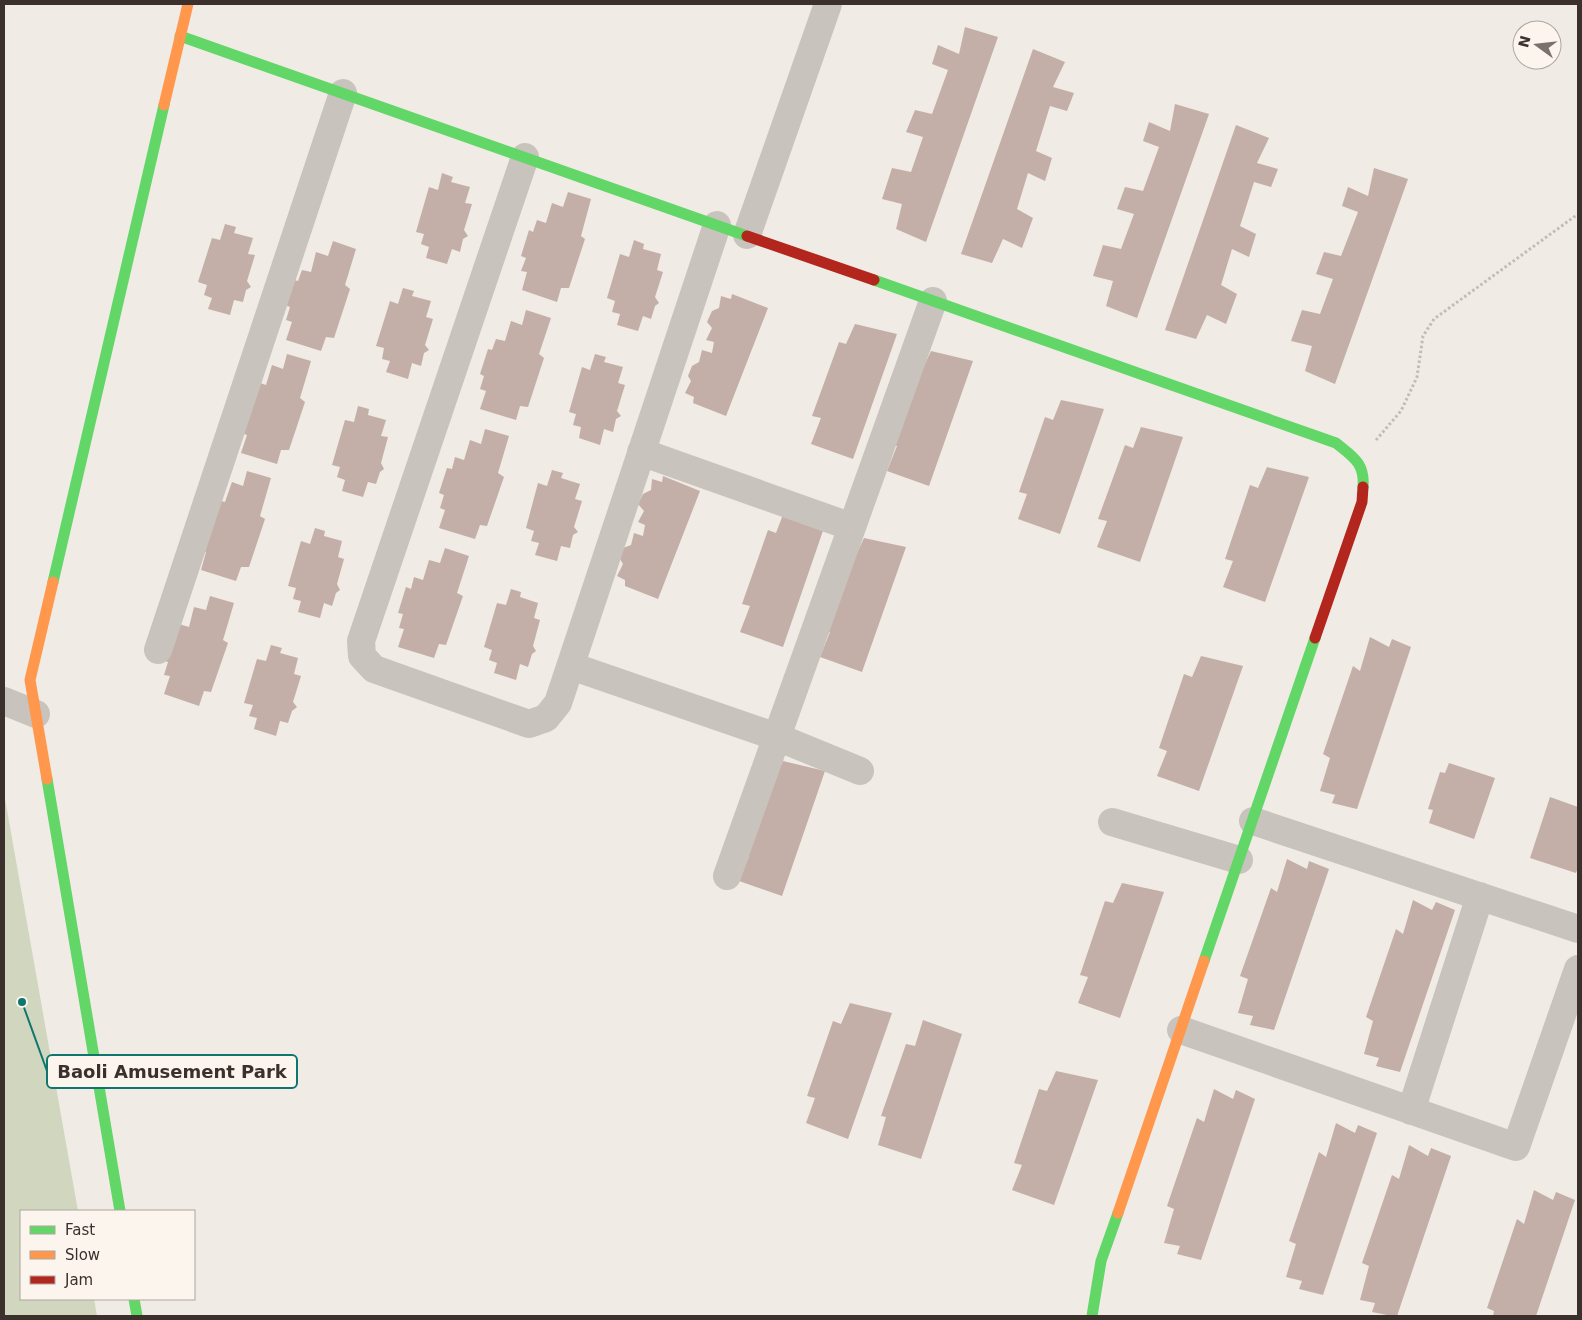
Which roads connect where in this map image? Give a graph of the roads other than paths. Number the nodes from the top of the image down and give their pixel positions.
1 (188, 4) edge
2 (828, 4) edge
3 (180, 36) junction
4 (343, 93) junction
5 (525, 157) junction
6 (717, 225) junction
7 (747, 235) junction
8 (933, 301) junction
9 (641, 452) junction
10 (852, 527) junction
11 (158, 650) dead end
12 (571, 666) junction
13 (4, 701) edge
14 (36, 714) junction
15 (777, 737) junction
16 (860, 771) dead end
17 (1252, 821) junction
18 (1112, 822) dead end
19 (1239, 860) junction
20 (727, 876) dead end
21 (1480, 896) junction
22 (1578, 929) edge
23 (1578, 969) edge
24 (1181, 1030) junction
25 (1411, 1111) junction
26 (120, 1210) edge
27 (134, 1300) edge
28 (137, 1316) edge
29 (1092, 1316) edge

1 - 3 street
2 - 7 street
3 - 4 street
3 - 14 street
4 - 5 street
4 - 11 street
5 - 6 street
5 - 12 street
6 - 7 street
6 - 9 street
7 - 8 street
8 - 10 street
8 - 17 street
9 - 10 street
9 - 12 street
10 - 15 street
12 - 15 street
13 - 14 street
14 - 26 street
15 - 16 street
15 - 20 street
17 - 19 street
17 - 21 street
18 - 19 street
19 - 24 street
21 - 22 street
21 - 25 street
23 - 25 street
24 - 25 street
24 - 29 street
27 - 28 street

